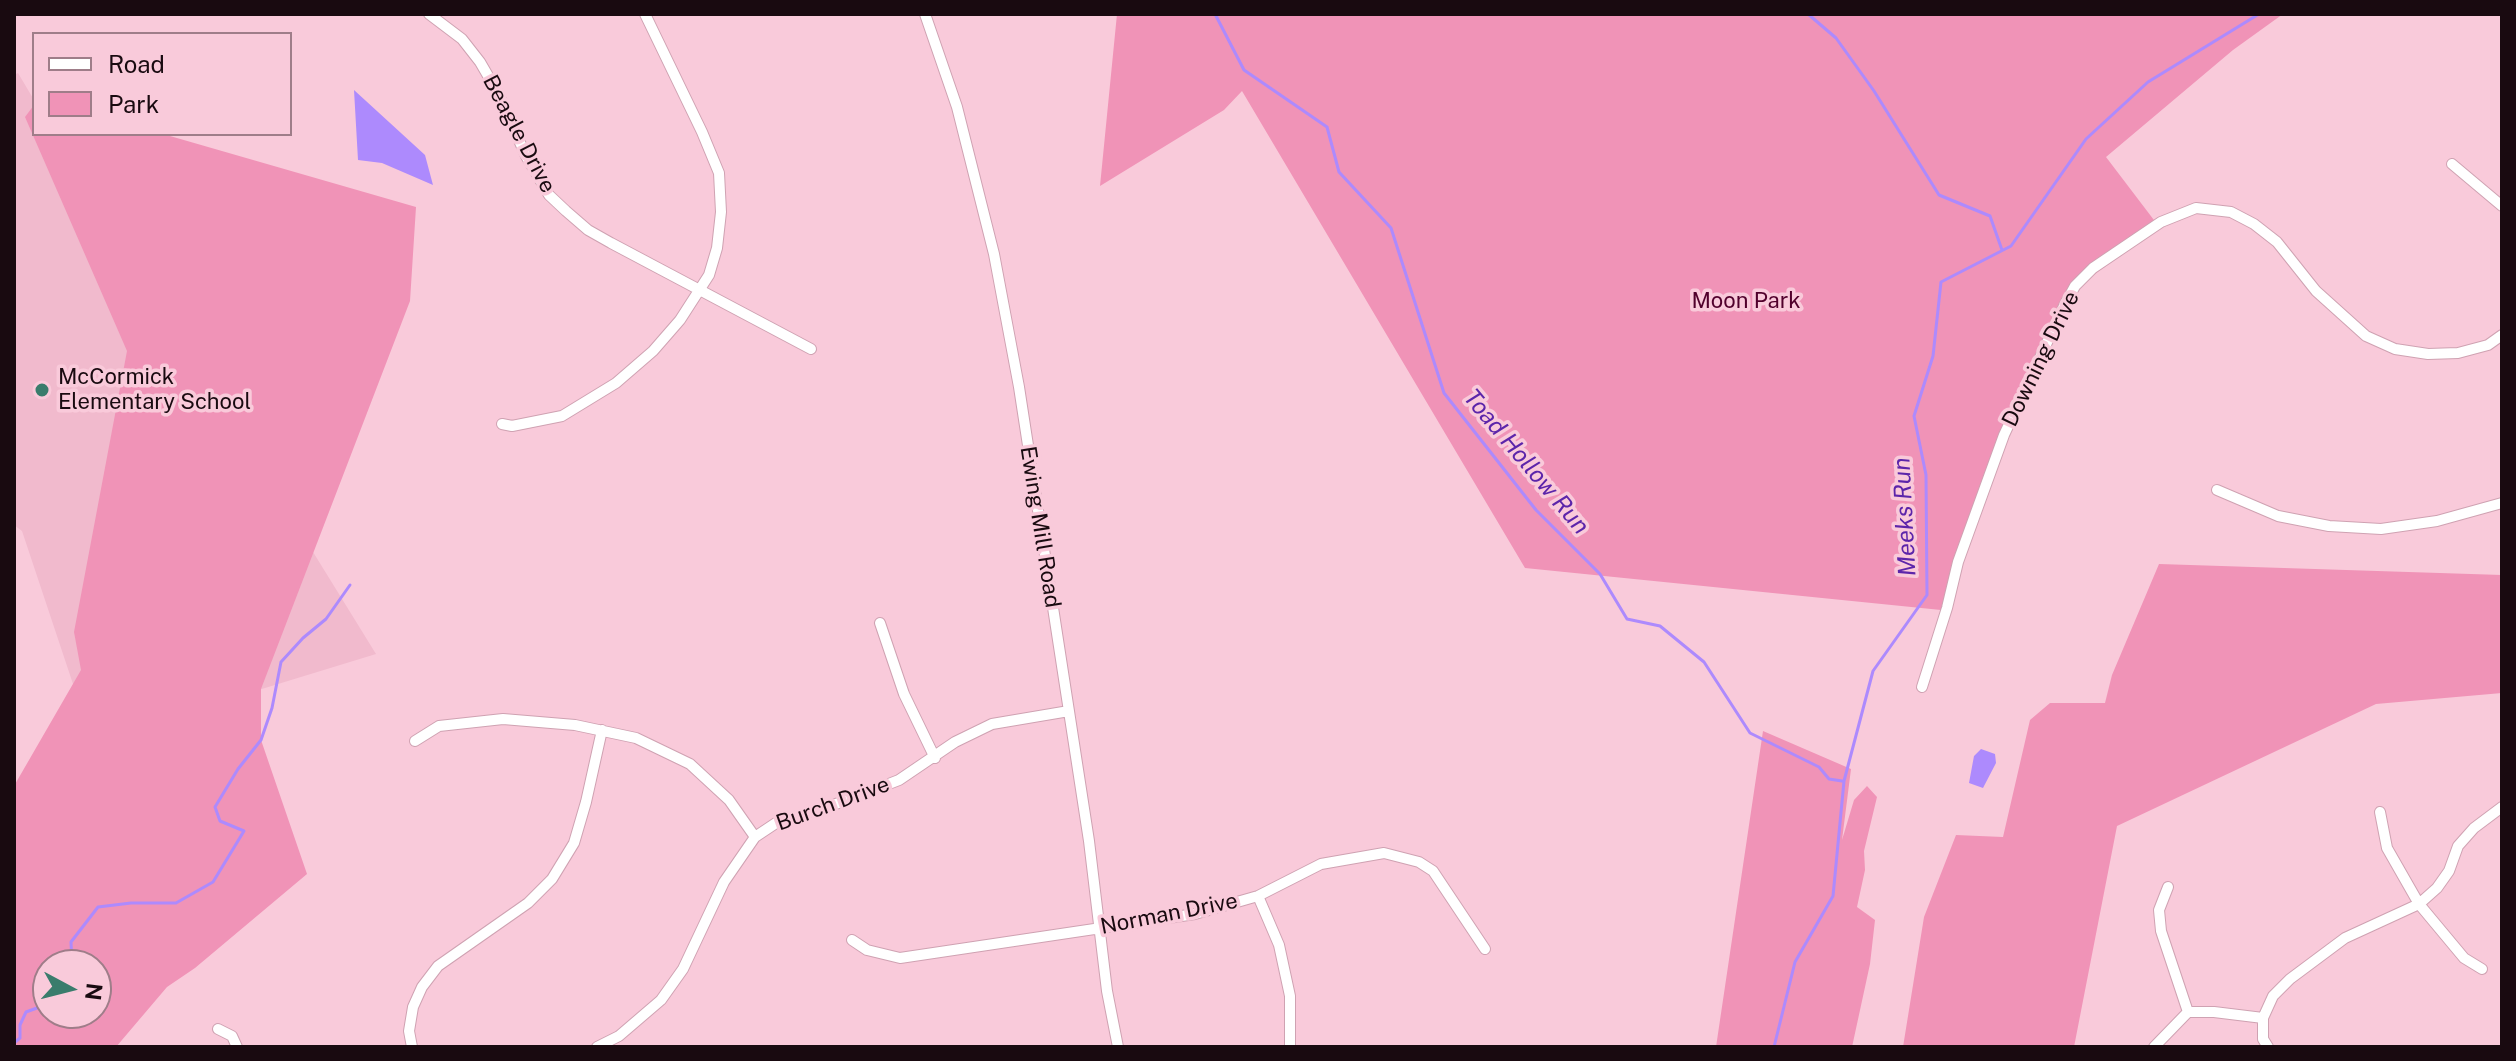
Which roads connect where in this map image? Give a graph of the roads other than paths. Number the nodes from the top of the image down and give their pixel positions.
1 (429, 14) edge
2 (645, 14) edge
3 (925, 14) edge
4 (2452, 164) dead end
5 (2502, 206) edge
6 (700, 291) junction
7 (2502, 335) edge
8 (811, 349) dead end
9 (502, 424) dead end
10 (2217, 490) dead end
11 (2502, 503) edge
12 (880, 623) dead end
13 (1922, 687) dead end
14 (1069, 711) junction
15 (602, 730) junction
16 (415, 741) dead end
17 (935, 758) junction
18 (2502, 807) edge
19 (2380, 812) dead end
20 (755, 837) junction
21 (2168, 887) dead end
22 (1258, 896) junction
23 (2419, 904) junction
24 (1099, 929) junction
25 (852, 940) dead end
26 (1485, 949) dead end
27 (2482, 969) dead end
28 (2188, 1012) junction
29 (2263, 1018) junction
30 (218, 1029) dead end
31 (237, 1047) edge
32 (412, 1047) edge
33 (597, 1047) edge
34 (1118, 1047) edge
35 (1290, 1047) edge
36 (2154, 1047) edge
37 (2268, 1047) edge

1 - 6 street, Beagle Drive
2 - 6 street
3 - 14 street, Ewing Mill Road
4 - 5 street
6 - 8 street, Beagle Drive
6 - 9 street
7 - 13 street, Downing Drive
10 - 11 street
12 - 17 street
14 - 17 street, Burch Drive
14 - 24 street, Ewing Mill Road
15 - 16 street
15 - 20 street
15 - 32 street
17 - 20 street, Burch Drive
18 - 23 street
19 - 23 street
20 - 33 street, Burch Drive
21 - 28 street
22 - 24 street, Norman Drive
22 - 26 street, Norman Drive
22 - 35 street
23 - 27 street
23 - 29 street
24 - 25 street, Norman Drive
24 - 34 street, Ewing Mill Road
28 - 29 street
28 - 36 street
29 - 37 street
30 - 31 street

